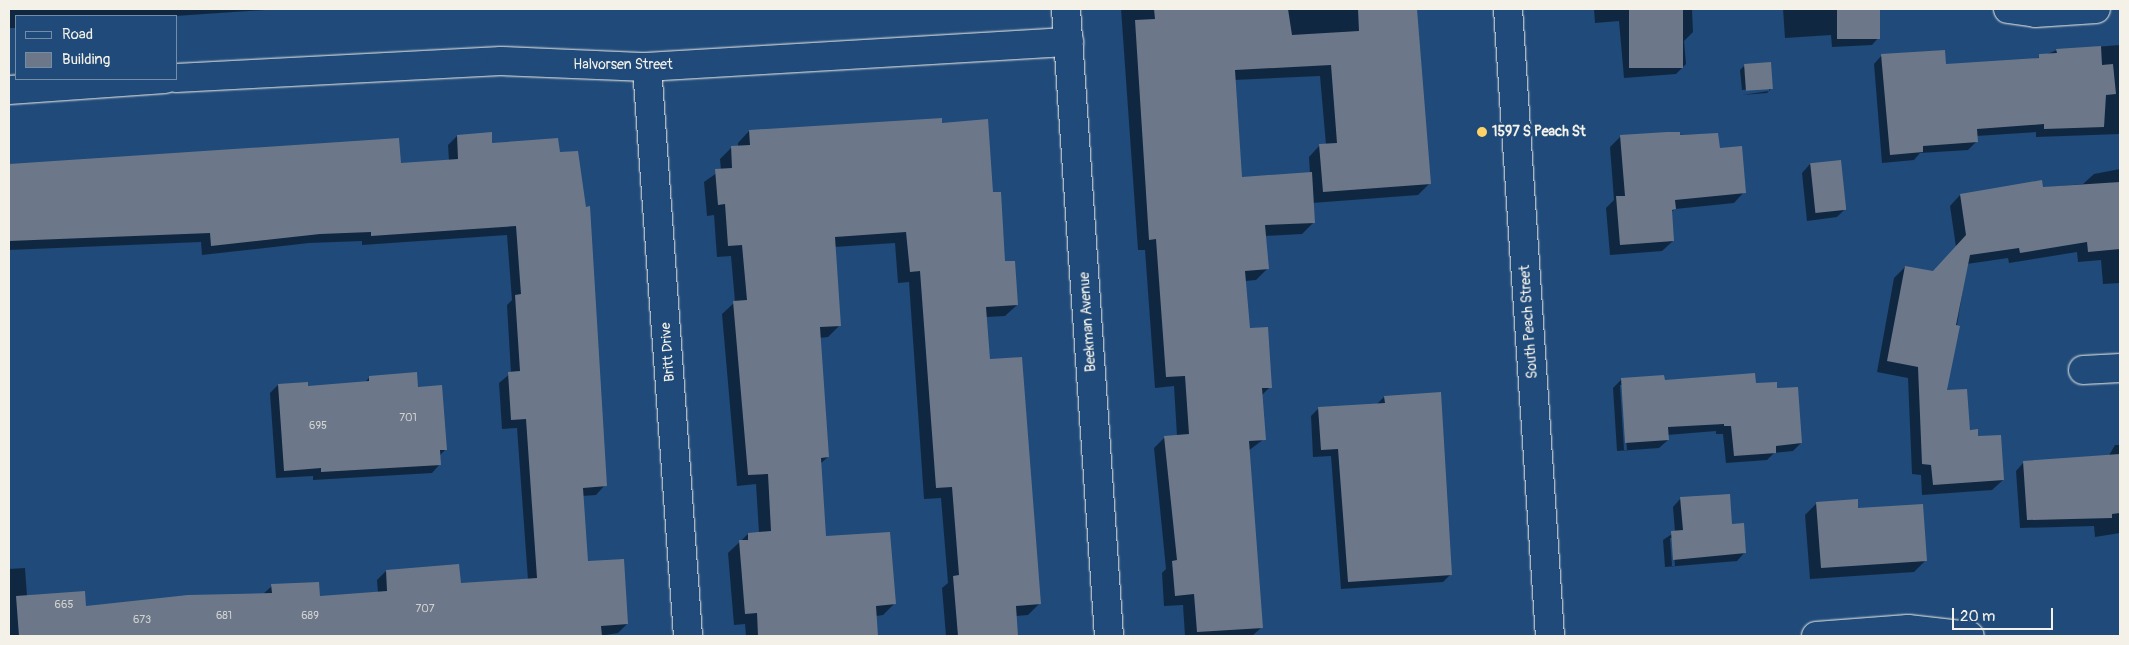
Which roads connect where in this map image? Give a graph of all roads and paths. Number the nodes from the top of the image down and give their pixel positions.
1 (1066, 9) edge
2 (1508, 9) edge
3 (2008, 9) edge
4 (2096, 9) edge
5 (1069, 42) junction
6 (647, 67) junction
7 (178, 78) edge
8 (150, 80) edge
9 (9, 90) edge
10 (2120, 368) edge
11 (2083, 370) dead end
12 (688, 636) edge
13 (1109, 636) edge
14 (1550, 636) edge
15 (1816, 636) edge
16 (1970, 636) edge

1 - 5 street, Beekman Avenue
2 - 14 street, South Peach Street
3 - 4 street
5 - 6 street, Halvorsen Street
5 - 13 street, Beekman Avenue
6 - 7 street, Halvorsen Street
6 - 12 street, Britt Drive
8 - 9 street
10 - 11 street
15 - 16 street

